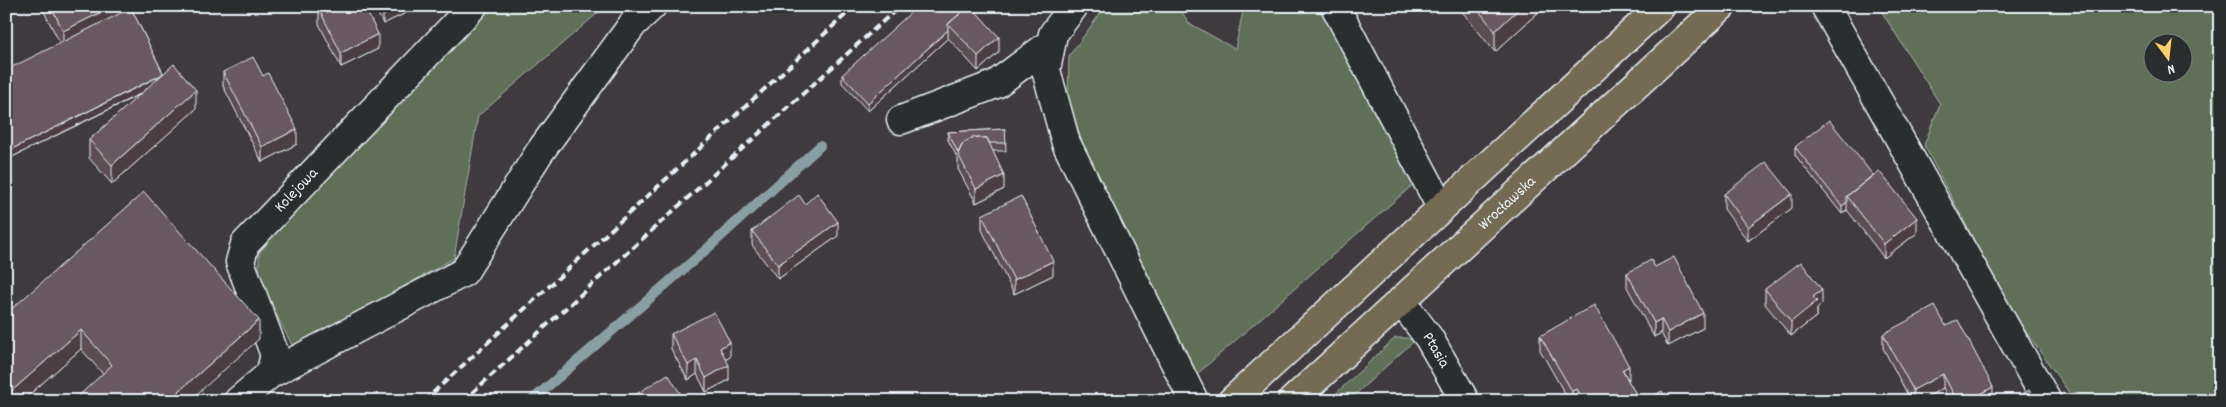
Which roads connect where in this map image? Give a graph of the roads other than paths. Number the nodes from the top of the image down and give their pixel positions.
1 (652, 6) edge
2 (1074, 6) edge
3 (1335, 6) edge
4 (1661, 6) edge
5 (1722, 6) edge
6 (1825, 6) edge
7 (460, 12) edge
8 (1051, 43) junction
9 (902, 120) dead end
10 (1441, 207) junction
11 (1402, 302) junction
12 (270, 374) junction
13 (238, 401) edge
14 (1194, 401) edge
15 (1232, 401) edge
16 (1292, 401) edge
17 (1465, 401) edge
18 (2047, 401) edge

1 - 12 street
2 - 8 street
3 - 10 street
4 - 10 main road
5 - 11 main road, Wrocławska
6 - 18 street
7 - 12 street, Kolejowa
8 - 9 street
8 - 14 street
10 - 15 main road
11 - 16 main road, Wrocławska
11 - 17 street, Ptasia
12 - 13 street

